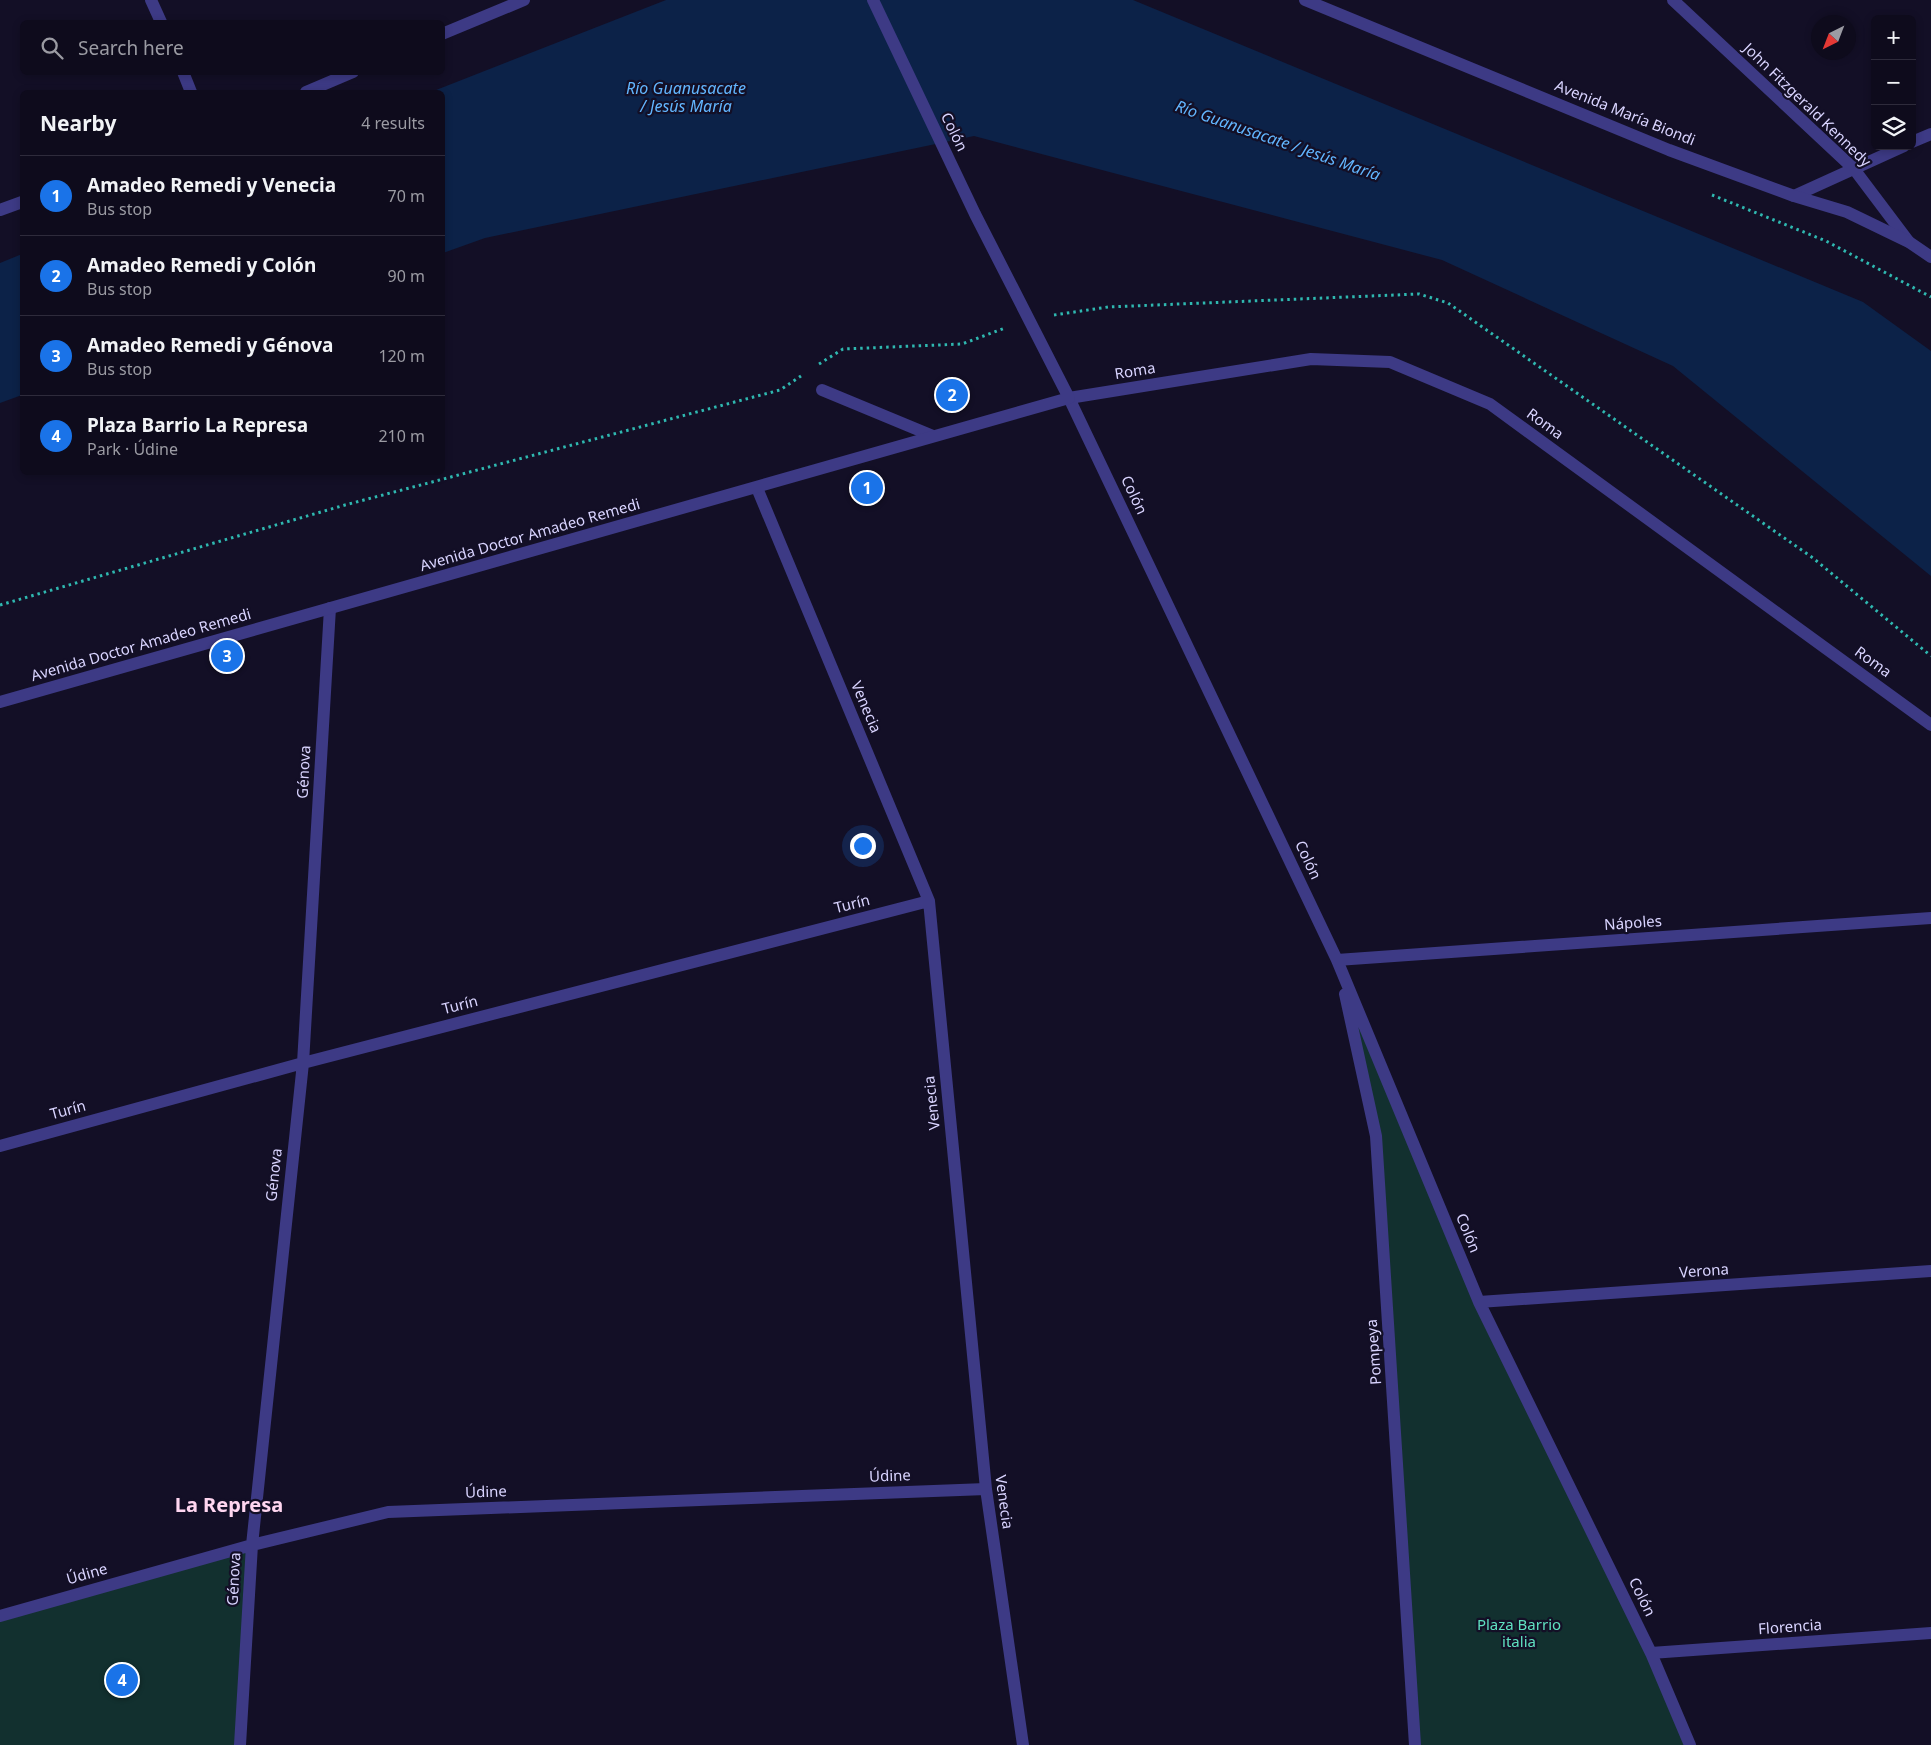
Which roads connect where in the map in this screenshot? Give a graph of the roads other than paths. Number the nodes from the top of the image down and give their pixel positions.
1 (151, 0) edge
2 (524, 0) edge
3 (873, 0) edge
4 (1305, 0) edge
5 (1673, 0) edge
6 (160, 20) edge
7 (445, 33) edge
8 (184, 75) edge
9 (346, 75) edge
10 (191, 90) edge
11 (311, 90) edge
12 (1931, 134) edge
13 (1916, 140) edge
14 (1895, 150) edge
15 (1854, 169) junction
16 (1794, 196) junction
17 (20, 203) edge
18 (0, 210) edge
19 (1909, 242) junction
20 (1931, 257) edge
21 (822, 390) dead end
22 (1070, 398) junction
23 (933, 436) junction
24 (757, 488) junction
25 (330, 608) junction
26 (0, 702) edge
27 (1931, 725) edge
28 (929, 901) junction
29 (1931, 918) edge
30 (1337, 960) junction
31 (302, 1062) junction
32 (0, 1146) edge
33 (1931, 1271) edge
34 (1479, 1302) junction
35 (986, 1489) junction
36 (252, 1545) junction
37 (0, 1616) edge
38 (1931, 1633) edge
39 (1652, 1654) junction
40 (240, 1745) edge
41 (1023, 1745) edge
42 (1415, 1745) edge
43 (1690, 1745) edge

1 - 6 street
2 - 7 street
3 - 22 street, Colón
4 - 16 street, Avenida María Biondi
5 - 15 street, John Fitzgerald Kennedy
8 - 10 street
9 - 11 street
12 - 13 street
14 - 15 street
15 - 16 street
15 - 19 street, John Fitzgerald Kennedy
16 - 19 street, Avenida María Biondi
17 - 18 street
19 - 20 street, Avenida María Biondi
21 - 23 street
22 - 23 street, Avenida Doctor Amadeo Remedi
22 - 27 street, Roma
22 - 30 street, Colón
23 - 24 street, Avenida Doctor Amadeo Remedi
24 - 25 street, Avenida Doctor Amadeo Remedi
24 - 28 street, Venecia
25 - 26 street, Avenida Doctor Amadeo Remedi
25 - 31 street, Génova
28 - 31 street, Turín
28 - 35 street, Venecia
29 - 30 street, Nápoles
30 - 34 street, Colón
30 - 42 street, Pompeya
31 - 32 street, Turín
31 - 36 street, Génova
33 - 34 street, Verona
34 - 39 street, Colón
35 - 36 street, Údine
35 - 41 street, Venecia
36 - 37 street, Údine
36 - 40 street, Génova
38 - 39 street, Florencia
39 - 43 street, Colón

